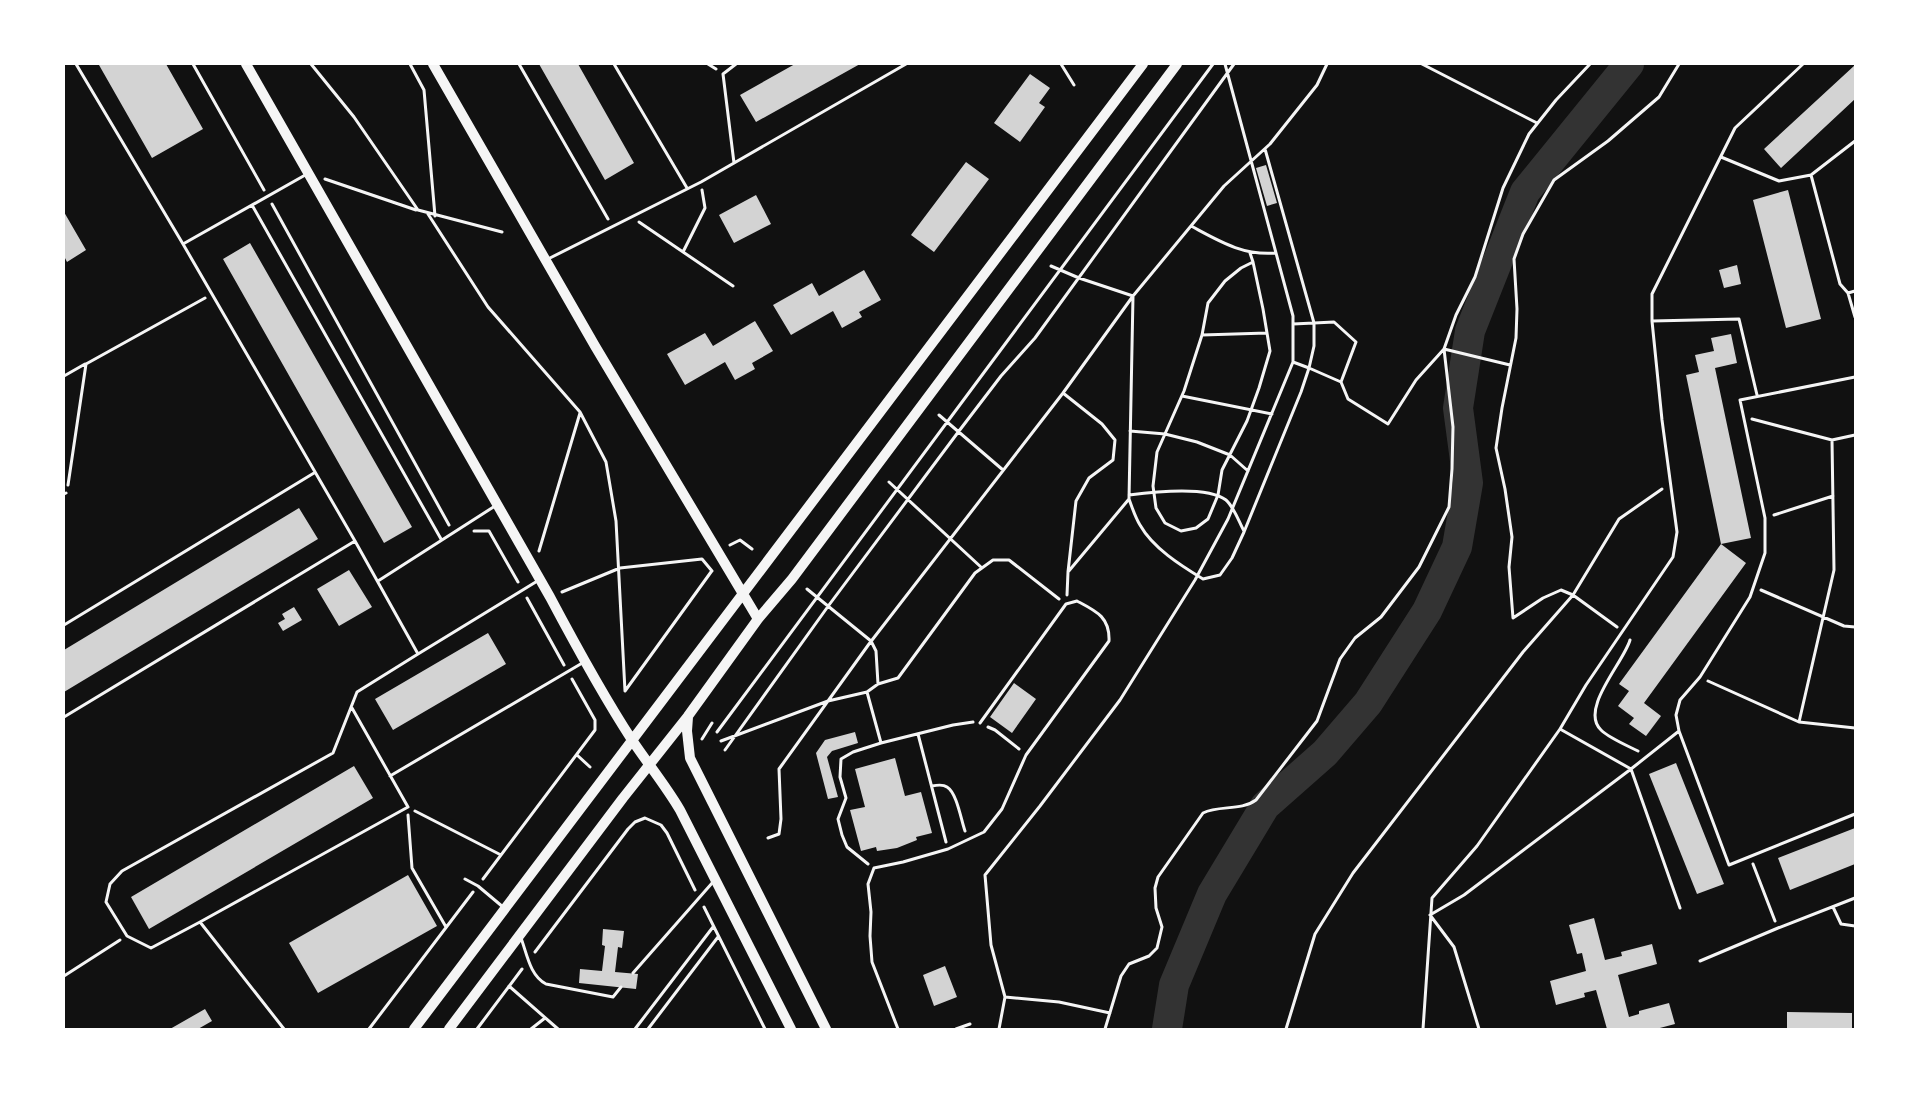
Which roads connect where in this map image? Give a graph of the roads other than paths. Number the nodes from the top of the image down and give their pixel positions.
1 (76, 64) edge
2 (246, 64) edge
3 (433, 64) edge
4 (614, 64) edge
5 (736, 64) edge
6 (906, 64) edge
7 (1143, 64) edge
8 (1177, 64) edge
9 (1803, 64) edge
10 (1855, 141) edge
11 (1720, 157) junction
12 (734, 163) junction
13 (308, 173) junction
14 (1811, 175) junction
15 (688, 188) junction
16 (252, 205) junction
17 (183, 244) junction
18 (545, 260) junction
19 (1855, 291) edge
20 (1848, 293) junction
21 (1855, 317) edge
22 (1652, 321) junction
23 (1855, 377) edge
24 (1758, 395) junction
25 (314, 473) junction
26 (497, 505) junction
27 (441, 540) junction
28 (355, 541) junction
29 (540, 579) junction
30 (378, 581) junction
31 (742, 594) junction
32 (758, 619) junction
33 (64, 625) edge
34 (418, 654) junction
35 (584, 662) junction
36 (352, 707) junction
37 (688, 716) junction
38 (64, 717) edge
39 (980, 724) road end
40 (1560, 728) junction
41 (1679, 730) junction
42 (632, 740) junction
43 (650, 766) junction
44 (1631, 769) junction
45 (390, 776) junction
46 (1855, 814) edge
47 (465, 879) dead end
48 (715, 879) junction
49 (1855, 898) edge
50 (1680, 908) dead end
51 (1833, 908) junction
52 (505, 909) junction
53 (1430, 915) junction
54 (200, 922) junction
55 (1855, 926) edge
56 (520, 935) junction
57 (1700, 961) dead end
58 (633, 973) dead end
59 (621, 987) dead end
60 (970, 1024) dead end
61 (284, 1029) edge
62 (414, 1029) edge
63 (449, 1029) edge
64 (791, 1029) edge
65 (826, 1029) edge
66 (898, 1029) edge
67 (956, 1029) edge
68 (1423, 1029) edge
69 (1479, 1029) edge

1 - 17 lane
2 - 13 main road
3 - 18 main road
4 - 15 lane
5 - 12 lane
6 - 12 lane
7 - 31 main road
8 - 32 main road
9 - 11 lane
10 - 14 lane
11 - 14 lane
11 - 22 lane
12 - 15 lane
13 - 16 lane
13 - 26 main road
14 - 20 lane
15 - 18 lane
16 - 17 lane
16 - 27 lane
17 - 25 lane
18 - 31 main road
19 - 20 lane
20 - 21 lane
22 - 24 lane
22 - 40 lane
23 - 24 lane
24 - 41 lane
25 - 28 lane
25 - 33 lane
26 - 27 lane
26 - 29 main road
27 - 30 lane
28 - 30 lane
28 - 38 lane
29 - 34 lane
29 - 35 main road
30 - 34 lane
31 - 32 main road
31 - 42 main road
32 - 37 main road
34 - 36 lane
35 - 42 main road
35 - 45 lane
36 - 45 lane
36 - 54 lane
37 - 43 main road
37 - 65 main road
39 - 66 lane
40 - 44 lane
40 - 53 lane
41 - 44 lane
41 - 46 lane
42 - 43 main road
42 - 52 main road
43 - 48 main road
43 - 56 main road
44 - 50 lane
44 - 53 lane
45 - 54 lane
47 - 52 lane
48 - 58 lane
48 - 64 main road
49 - 51 lane
51 - 55 lane
51 - 57 lane
52 - 62 main road
53 - 68 lane
53 - 69 lane
54 - 61 lane
56 - 59 lane
56 - 63 main road
60 - 67 lane

